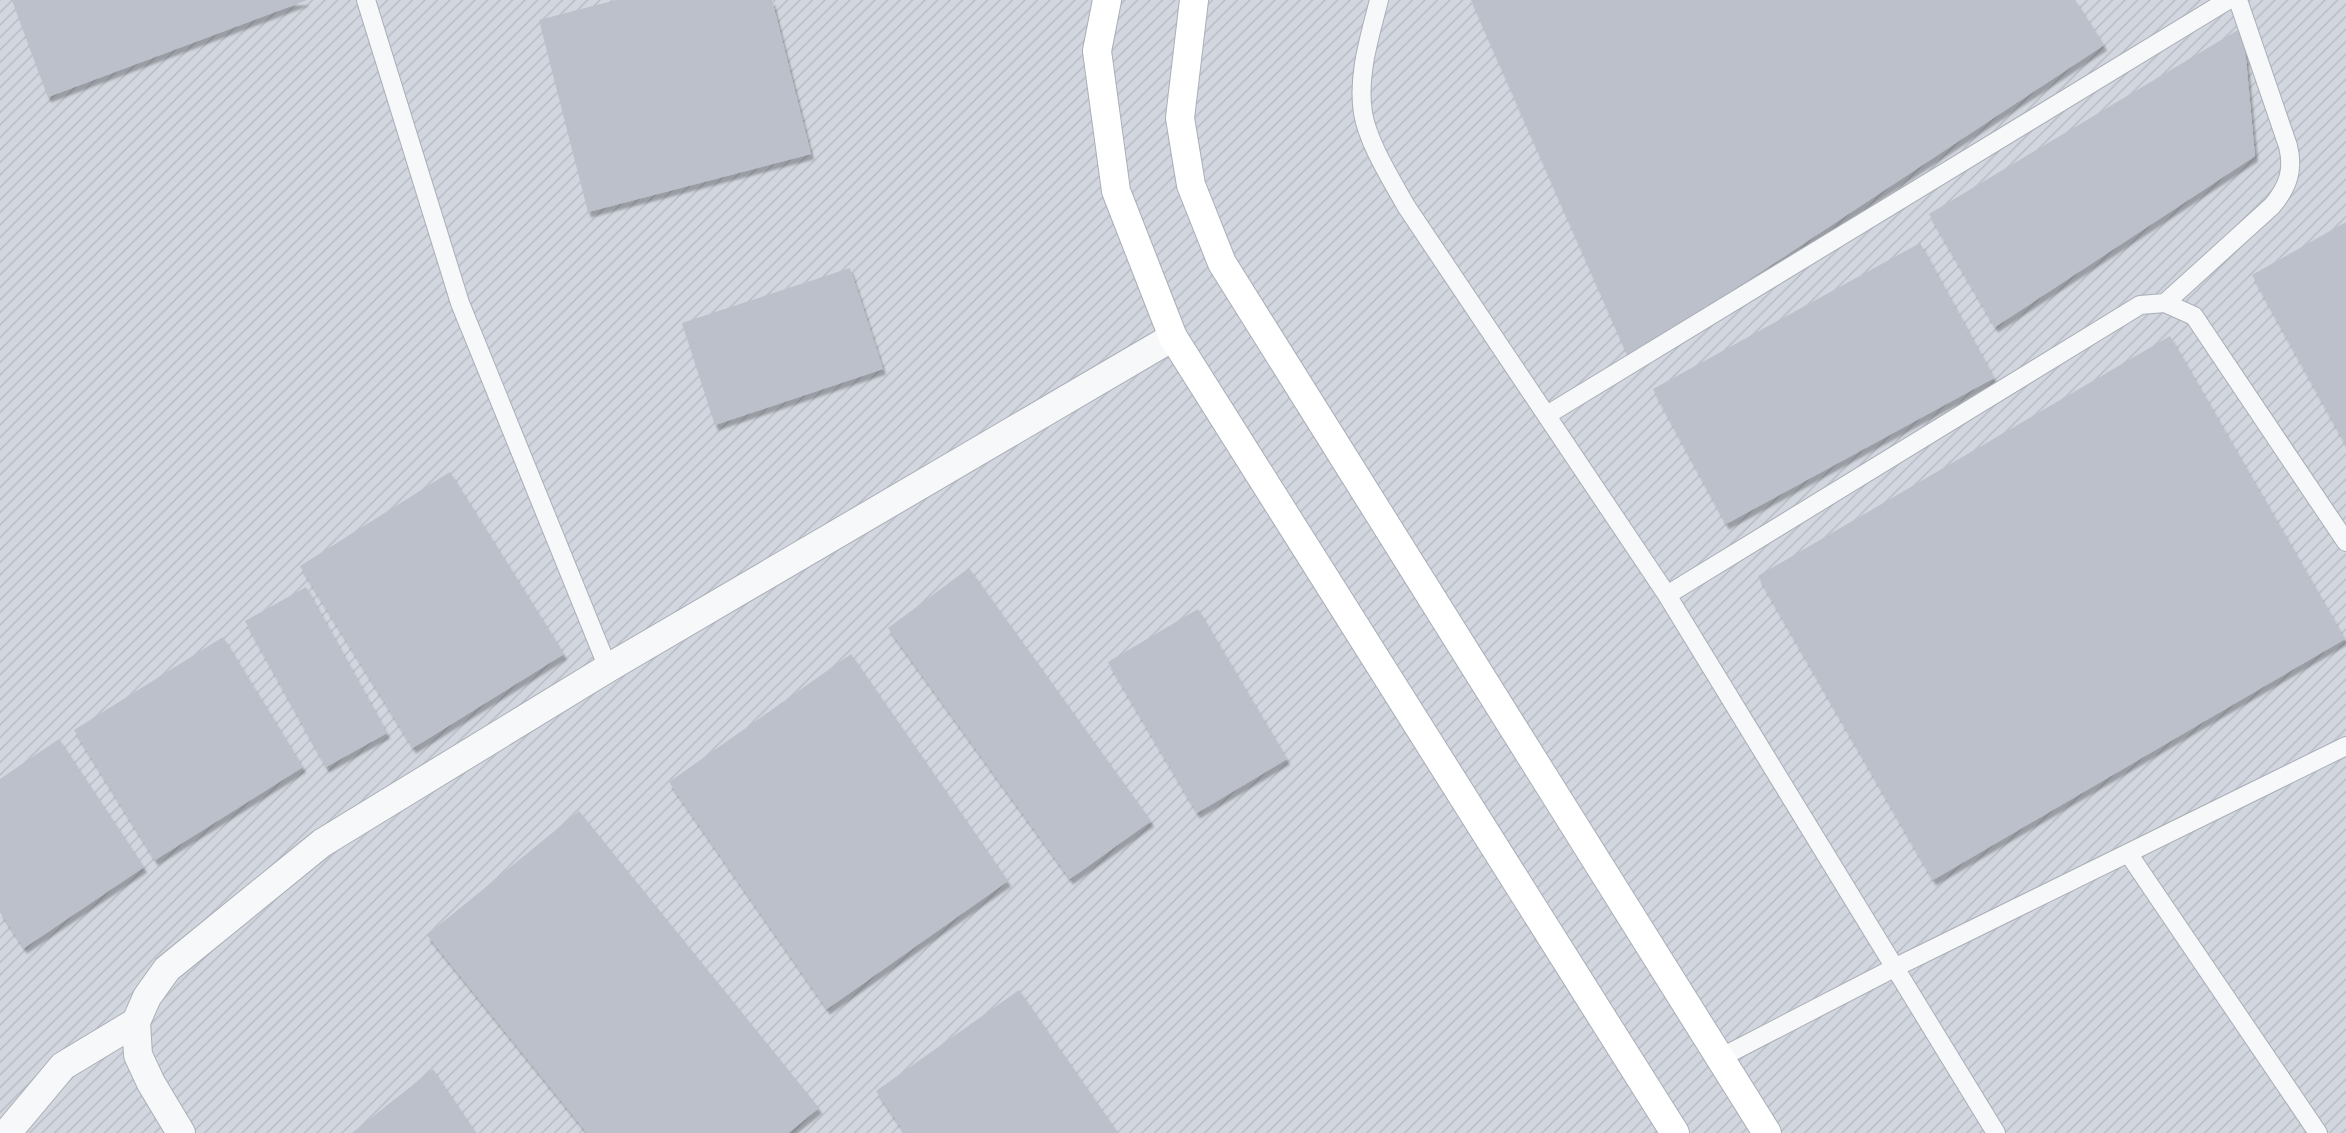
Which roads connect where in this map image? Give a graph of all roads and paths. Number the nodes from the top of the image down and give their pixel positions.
1 (366, 0) edge
2 (1107, 0) edge
3 (1194, 0) edge
4 (1379, 0) edge
5 (2228, 0) edge
6 (2238, 0) edge
7 (2165, 303) junction
8 (1173, 337) junction
9 (1546, 415) junction
10 (2346, 542) edge
11 (1667, 595) junction
12 (608, 668) junction
13 (2346, 746) edge
14 (2128, 853) junction
15 (1894, 968) junction
16 (136, 1022) junction
17 (1720, 1058) junction
18 (2315, 1132) edge
19 (7, 1133) edge
20 (181, 1133) edge
21 (1675, 1133) edge
22 (1767, 1133) edge
23 (1996, 1133) edge

1 - 12 lane
2 - 8 main road
3 - 17 main road
4 - 9 lane
5 - 9 lane
6 - 7 lane
7 - 10 lane
7 - 11 lane
8 - 12 street
8 - 21 main road
9 - 11 lane
11 - 15 lane
12 - 16 street
13 - 14 lane
14 - 15 lane
14 - 18 lane
15 - 17 lane
15 - 23 lane
16 - 19 street
16 - 20 street
17 - 22 main road

